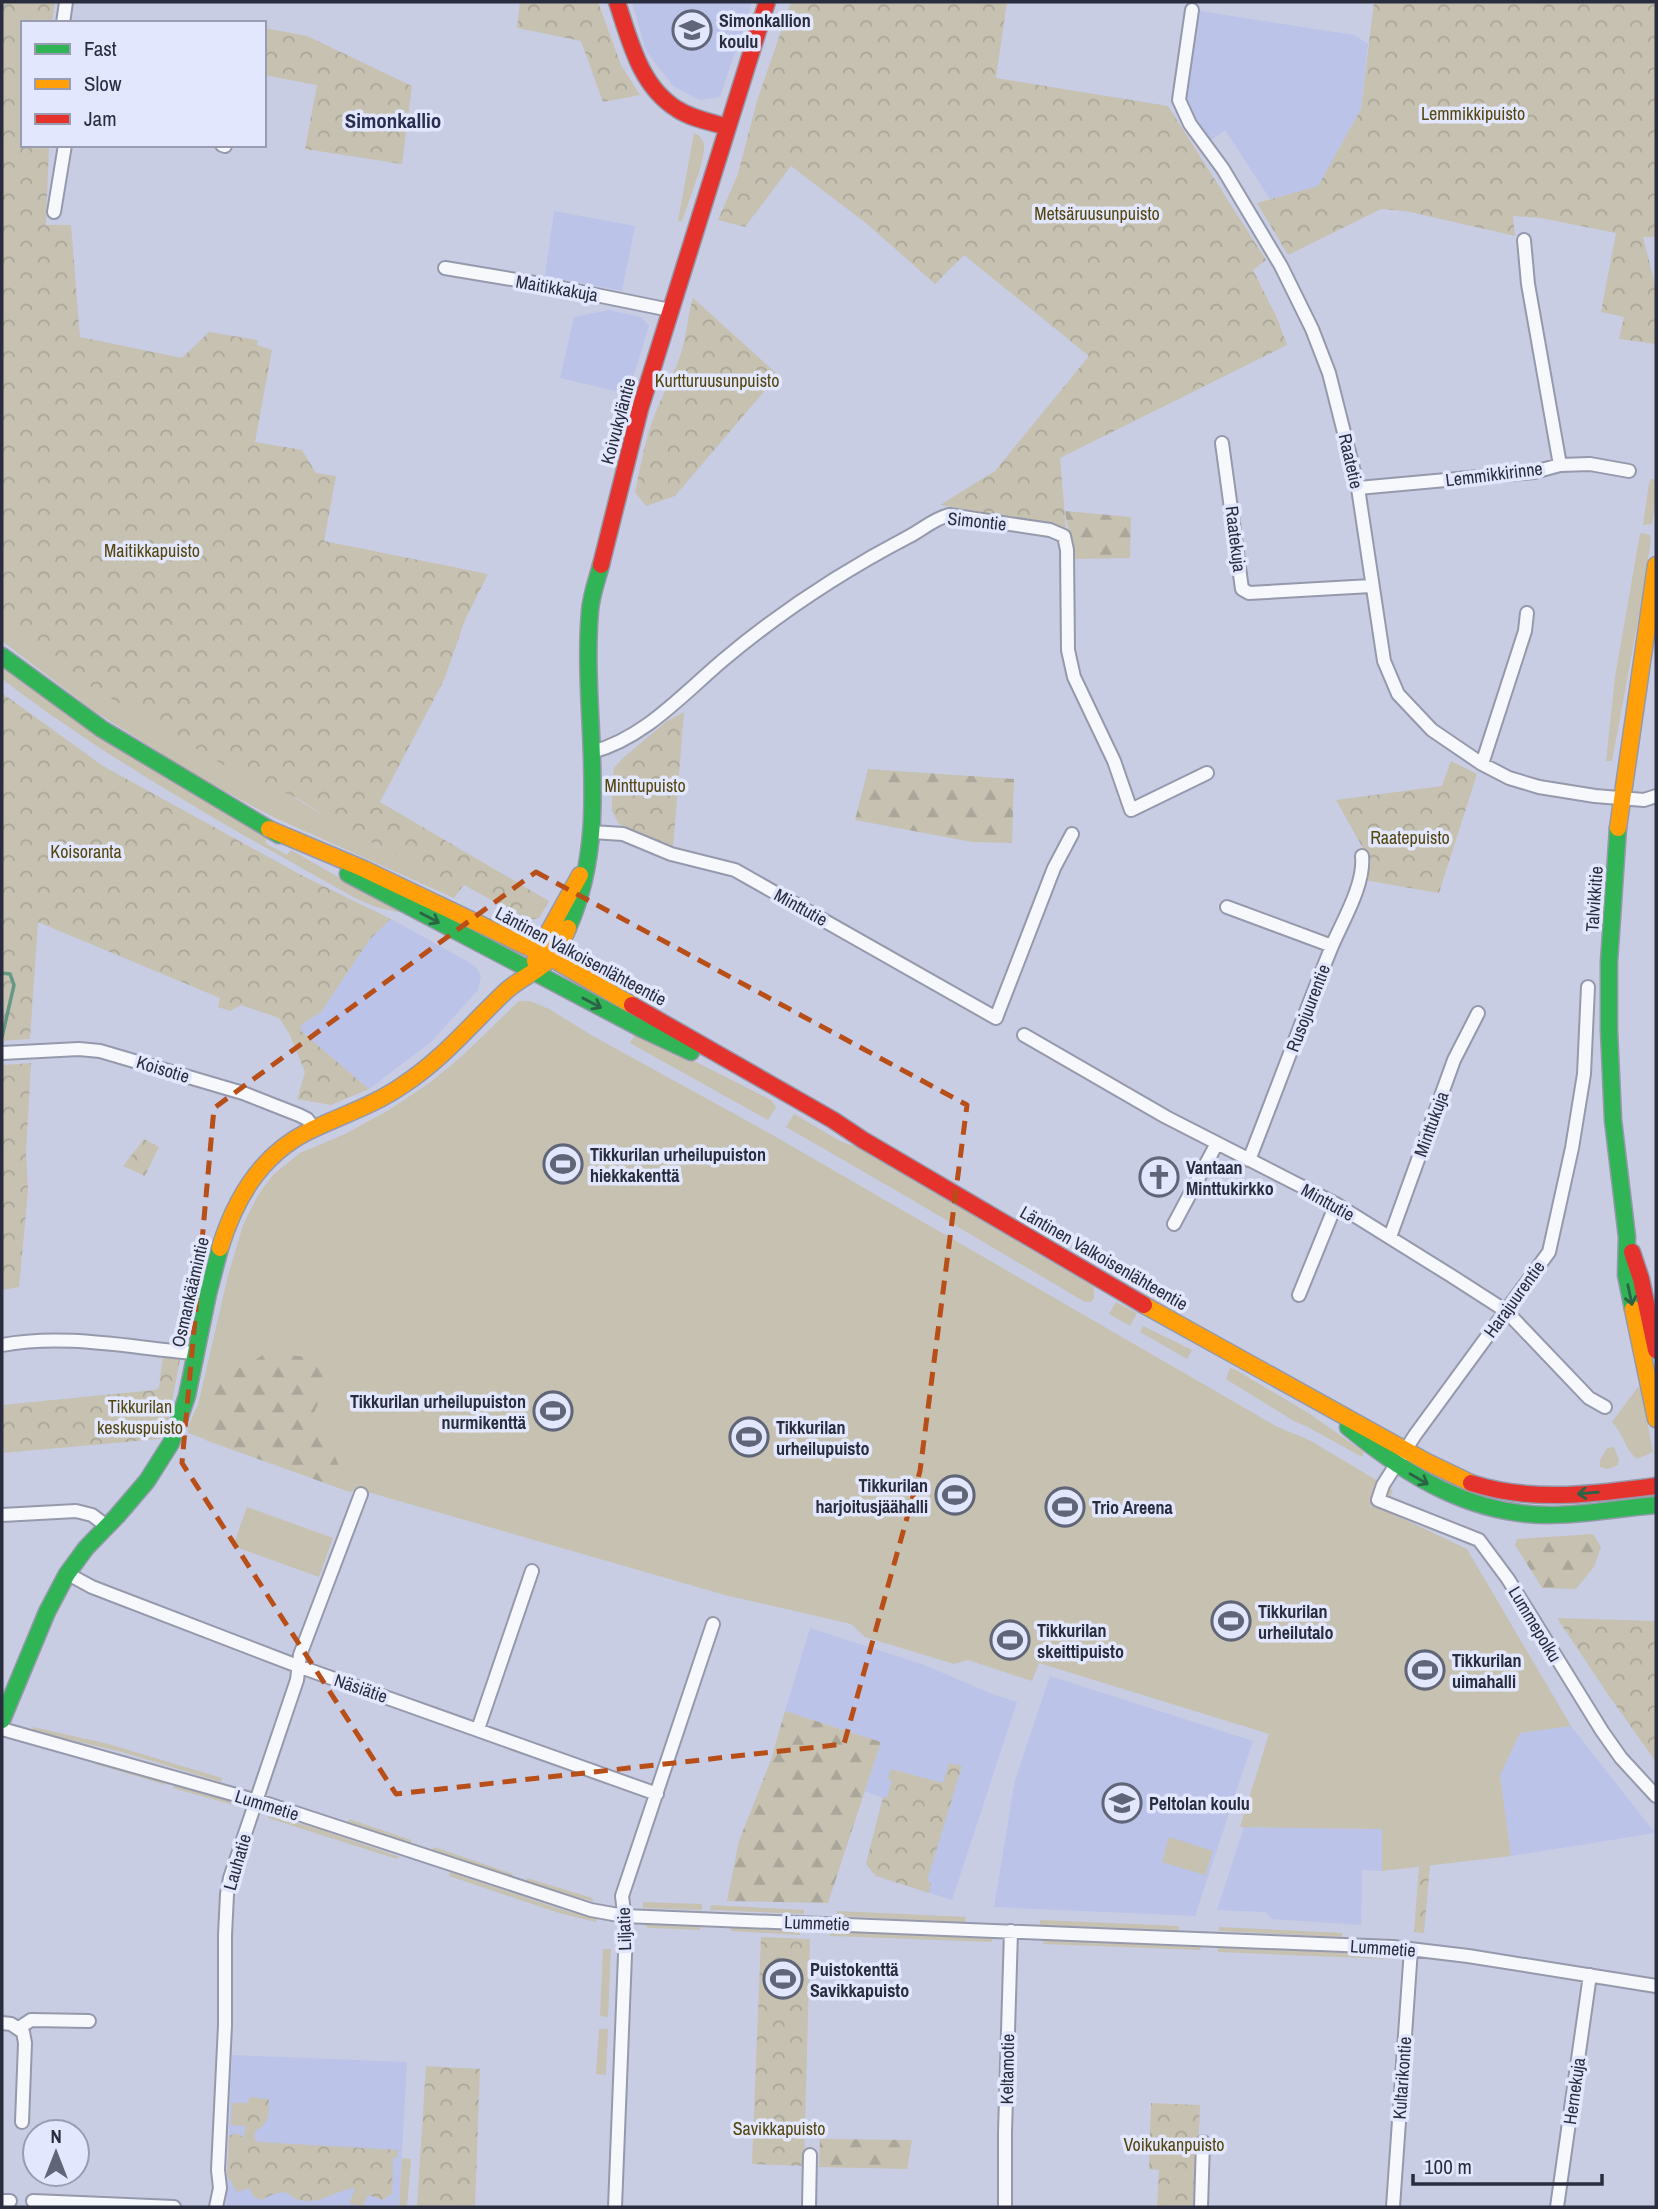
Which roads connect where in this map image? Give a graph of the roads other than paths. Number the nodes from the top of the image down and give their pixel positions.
1 (66, 2) edge
2 (617, 2) edge
3 (767, 2) edge
4 (1192, 10) dead end
5 (63, 21) edge
6 (728, 127) junction
7 (65, 147) edge
8 (54, 212) dead end
9 (1524, 240) dead end
10 (445, 268) dead end
11 (670, 310) junction
12 (1222, 443) dead end
13 (1560, 465) junction
14 (1629, 471) dead end
15 (1358, 488) junction
16 (1656, 565) edge
17 (1371, 586) junction
18 (1527, 613) dead end
19 (2, 656) edge
20 (592, 752) junction
21 (1482, 764) junction
22 (1207, 773) dead end
23 (1656, 796) edge
24 (1622, 798) junction
25 (269, 829) junction
26 (592, 832) junction
27 (1072, 834) dead end
28 (1362, 856) dead end
29 (1227, 907) dead end
30 (1332, 946) junction
31 (545, 955) junction
32 (532, 971) junction
33 (1588, 986) dead end
34 (1478, 1013) dead end
35 (1024, 1035) dead end
36 (6, 1053) edge
37 (314, 1128) junction
38 (863, 1140) junction
39 (1216, 1145) junction
40 (1249, 1160) junction
41 (1336, 1204) junction
42 (1174, 1224) dead end
43 (1390, 1237) junction
44 (1627, 1237) junction
45 (1299, 1295) dead end
46 (1506, 1311) junction
47 (2, 1345) edge
48 (1656, 1350) edge
49 (195, 1353) junction
50 (1605, 1407) dead end
51 (1326, 1408) junction
52 (1656, 1419) edge
53 (1405, 1450) junction
54 (1396, 1465) junction
55 (1656, 1486) edge
56 (361, 1494) dead end
57 (1378, 1500) joint
58 (1656, 1505) edge
59 (2, 1515) edge
60 (108, 1527) junction
61 (532, 1571) dead end
62 (68, 1574) junction
63 (713, 1624) dead end
64 (300, 1666) junction
65 (2, 1720) edge
66 (2, 1729) edge
67 (478, 1729) junction
68 (657, 1794) junction
69 (1656, 1796) edge
70 (256, 1801) junction
71 (624, 1916) junction
72 (1011, 1931) junction
73 (1411, 1949) junction
74 (1590, 1975) junction
75 (1656, 1986) edge
76 (89, 2021) dead end
77 (2, 2024) edge
78 (19, 2028) junction
79 (22, 2118) edge
80 (1203, 2142) dead end
81 (810, 2155) dead end
82 (33, 2202) dead end
83 (174, 2207) edge
84 (216, 2207) edge
85 (615, 2207) edge
86 (809, 2207) edge
87 (1005, 2207) edge
88 (1201, 2207) edge
89 (1393, 2207) edge
90 (1557, 2207) edge

1 - 5 street
2 - 6 main road
3 - 6 main road, Koivukyläntie
4 - 15 street, Raatetie
6 - 11 main road, Koivukyläntie
7 - 8 street
9 - 13 street
10 - 11 street, Maitikkakuja
11 - 20 main road, Koivukyläntie
12 - 17 street, Raatekuja
13 - 14 street, Lemmikkirinne
13 - 15 street, Lemmikkirinne
15 - 17 street, Raatetie
16 - 24 main road, Talvikkitie
17 - 21 street, Raatetie
18 - 21 street
19 - 25 main road, Läntinen Valkoisenlähteentie
20 - 22 street, Simontie
20 - 26 main road, Koivukyläntie
21 - 24 street, Raatetie
23 - 24 street, Raatetie
24 - 44 main road, Talvikkitie
25 - 31 main road, Läntinen Valkoisenlähteentie
25 -> 32 main road, Läntinen Valkoisenlähteentie
26 - 27 street, Minttutie
26 - 31 main road, Koivukyläntie
28 - 30 street, Rusojuurentie
29 - 30 street
30 - 40 street, Rusojuurentie
31 - 32 main road, Koivukyläntie
31 - 38 main road, Läntinen Valkoisenlähteentie
32 - 37 main road, Osmankäämintie
32 -> 38 main road, Läntinen Valkoisenlähteentie
33 - 46 street, Harajuurentie
34 - 43 street, Minttukuja
35 - 39 street, Minttutie
36 - 37 street, Koisotie
37 - 49 main road, Osmankäämintie
38 - 51 main road, Läntinen Valkoisenlähteentie
39 - 40 street, Minttutie
39 - 42 street
40 - 41 street, Minttutie
41 - 43 street, Minttutie
41 - 45 street
43 - 46 street, Minttutie
44 - 48 main road, Talvikkitie
44 -> 52 main road, Talvikkitie
46 - 50 street, Minttutie
46 - 53 street, Harajuurentie
47 - 49 street
49 - 60 main road, Osmankäämintie
51 - 53 main road, Läntinen Valkoisenlähteentie
51 - 54 main road, Läntinen Valkoisenlähteentie
53 - 54 street, Harajuurentie
55 -> 53 main road, Läntinen Valkoisenlähteentie
54 - 57 street, Harajuurentie
54 -> 58 main road, Läntinen Valkoisenlähteentie
56 - 64 street, Lauhatie
57 - 69 street, Lummepolku
59 - 60 street
60 - 62 main road, Osmankäämintie
61 - 67 street
62 - 64 street, Näsiätie
62 - 65 main road, Osmankäämintie
63 - 68 street, Liljatie
64 - 67 street, Näsiätie
64 - 70 street, Lauhatie
66 - 70 street, Lummetie
67 - 68 street, Näsiätie
68 - 71 street, Liljatie
70 - 71 street, Lummetie
70 - 84 street, Lauhatie
71 - 72 street, Lummetie
71 - 85 street, Liljatie
72 - 73 street, Lummetie
72 - 87 street, Keltamotie
73 - 74 street, Lummetie
73 - 89 street, Kultarikontie
74 - 75 street, Lummetie
74 - 90 street, Hernekuja
76 - 78 street
77 - 78 street
78 - 79 street
80 - 88 street
81 - 86 street
82 - 83 street

